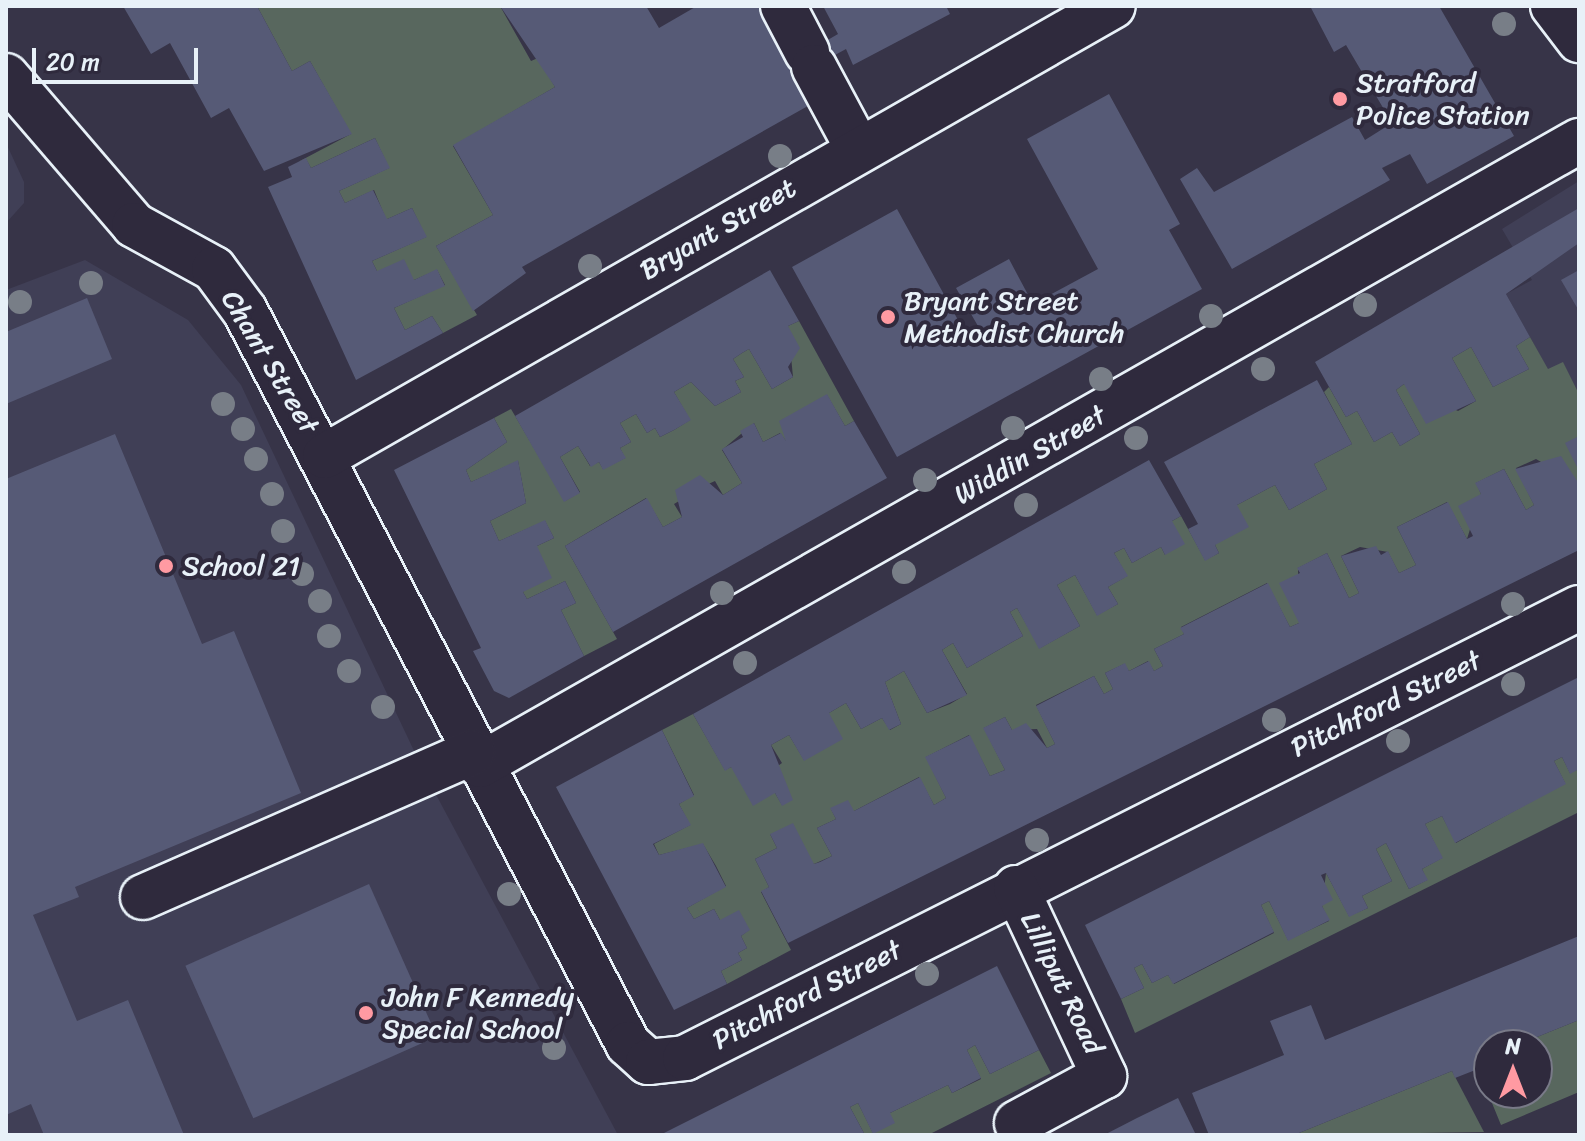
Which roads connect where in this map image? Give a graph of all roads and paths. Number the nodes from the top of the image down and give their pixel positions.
1 (783, 6) edge
2 (1113, 6) edge
3 (1553, 6) edge
4 (1579, 40) edge
5 (6, 76) edge
6 (1579, 141) edge
7 (858, 149) junction
8 (325, 456) junction
9 (1579, 608) edge
10 (476, 758) junction
11 (1016, 888) junction
12 (143, 897) dead end
13 (1017, 1123) dead end

1 - 7 street
2 - 7 street, Bryant Street
3 - 4 street
5 - 8 street, Chant Street
6 - 10 street, Widdin Street
7 - 8 street, Bryant Street
8 - 10 street, Pitchford Street
9 - 11 street, Pitchford Street
10 - 11 street, Pitchford Street
10 - 12 street, Widdin Street
11 - 13 street, Lilliput Road

